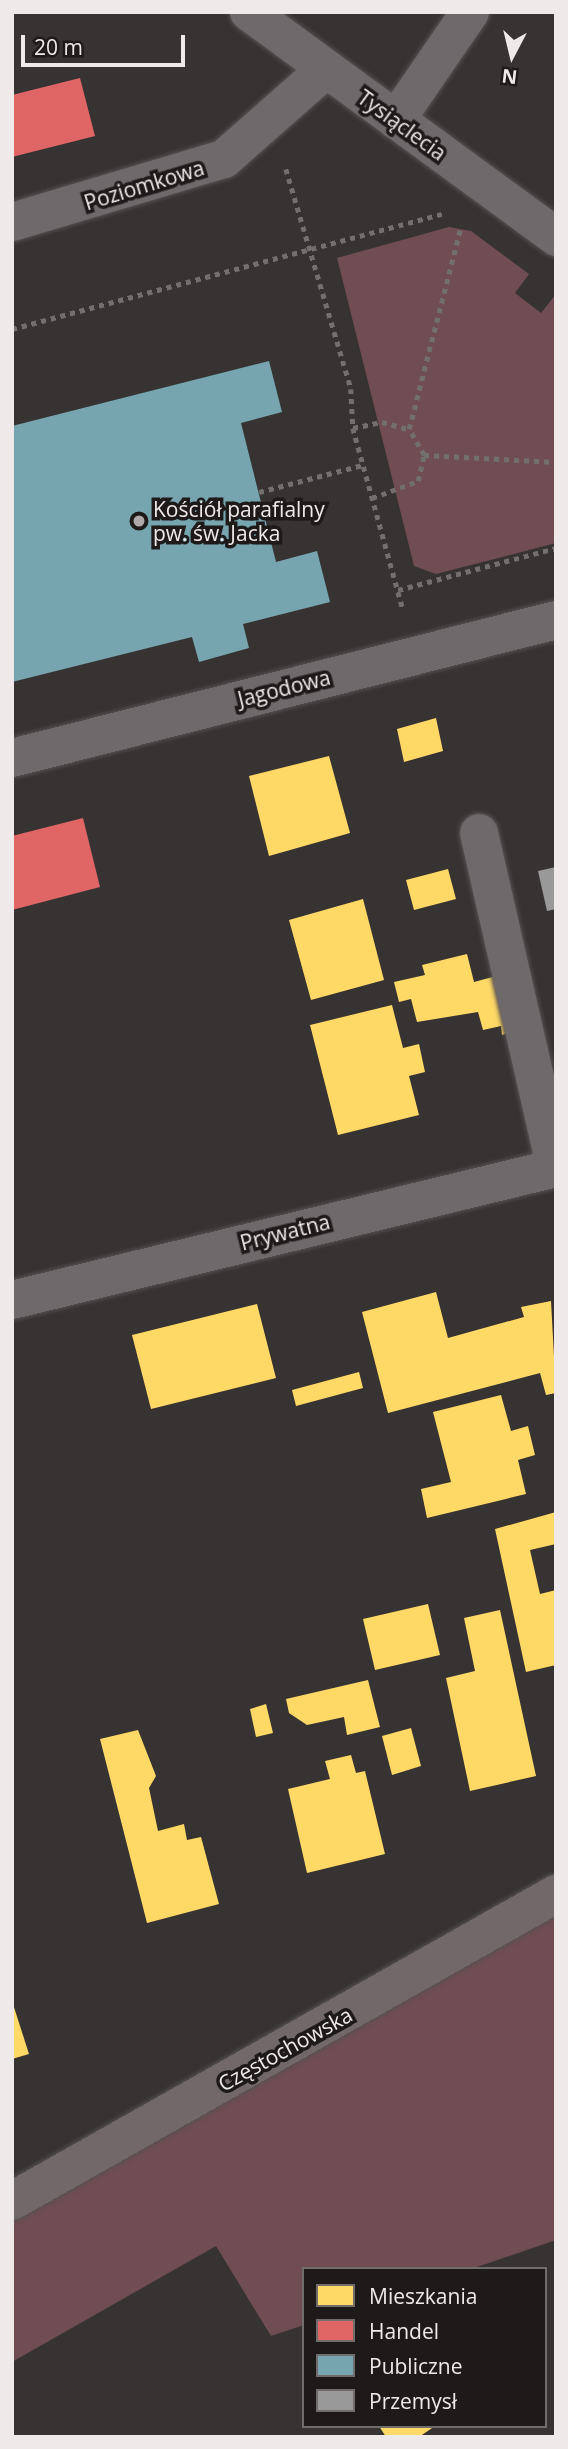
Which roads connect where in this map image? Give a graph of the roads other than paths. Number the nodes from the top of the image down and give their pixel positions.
1 (249, 12) edge
2 (470, 12) edge
3 (326, 69) junction
4 (396, 120) junction
5 (12, 222) edge
6 (556, 237) edge
7 (556, 620) edge
8 (12, 758) edge
9 (479, 833) dead end
10 (555, 1167) edge
11 (12, 1300) edge
12 (556, 1895) edge
13 (12, 2201) edge

1 - 3 street, Tysiąclecia
2 - 4 street
3 - 4 street, Tysiąclecia
3 - 5 street, Poziomkowa
4 - 6 street, Tysiąclecia
7 - 8 street, Jagodowa
9 - 10 street
10 - 11 street, Prywatna
12 - 13 main road, Częstochowska

